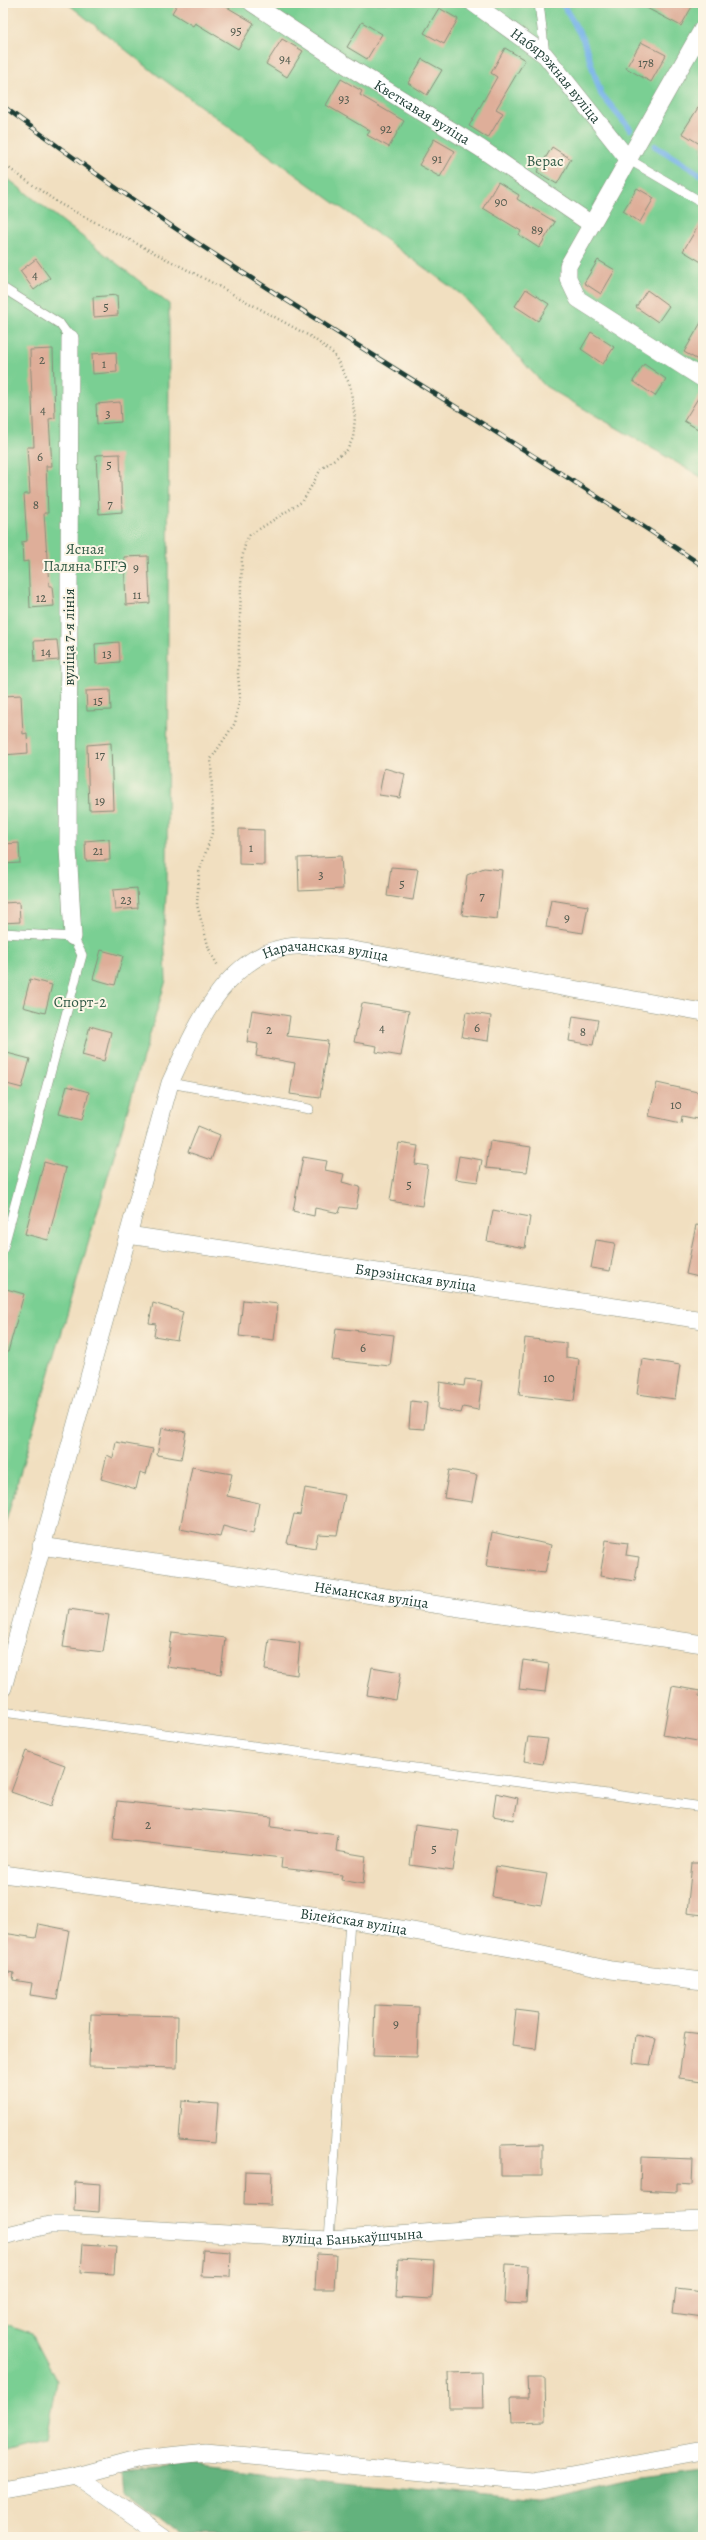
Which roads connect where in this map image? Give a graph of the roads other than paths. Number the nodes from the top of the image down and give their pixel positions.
1 (252, 3) edge
2 (473, 3) edge
3 (538, 3) edge
4 (703, 28) edge
5 (545, 55) junction
6 (628, 159) junction
7 (703, 203) edge
8 (591, 224) junction
9 (3, 288) edge
10 (70, 338) joint
11 (703, 379) edge
12 (3, 934) edge
13 (73, 937) junction
14 (703, 1012) edge
15 (170, 1083) junction
16 (309, 1109) dead end
17 (128, 1235) junction
18 (3, 1248) edge
19 (703, 1320) edge
20 (41, 1546) junction
21 (703, 1644) edge
22 (8, 1652) edge
23 (3, 1688) edge
24 (3, 1712) edge
25 (703, 1807) edge
26 (3, 1874) edge
27 (350, 1920) junction
28 (703, 1981) edge
29 (703, 2220) edge
30 (3, 2236) edge
31 (329, 2240) junction
32 (703, 2452) edge
33 (77, 2476) junction
34 (3, 2489) edge
35 (164, 2537) edge

1 - 8 street, Кветкавая вуліца
2 - 5 street, Набярэжная вуліца
3 - 5 lane
4 - 6 street
5 - 6 street, Набярэжная вуліца
6 - 7 lane
6 - 8 street
8 - 11 street
9 - 10 lane
10 - 13 street, вуліца 7-я лінія
12 - 13 lane
13 - 18 lane
14 - 15 street, Нарачанская вуліца
15 - 16 lane
15 - 17 street, Нарачанская вуліца
17 - 19 street, Бярэзінская вуліца
17 - 20 street, Нарачанская вуліца
20 - 21 street, Нёманская вуліца
20 - 22 street, Нарачанская вуліца
22 - 23 street, Нарачанская вуліца
24 - 25 lane
26 - 27 street, Вілейская вуліца
27 - 28 street, Вілейская вуліца
27 - 31 lane
29 - 31 street, вуліца Банькаўшчына
30 - 31 street, вуліца Банькаўшчына
32 - 33 street
33 - 34 street
33 - 35 street

